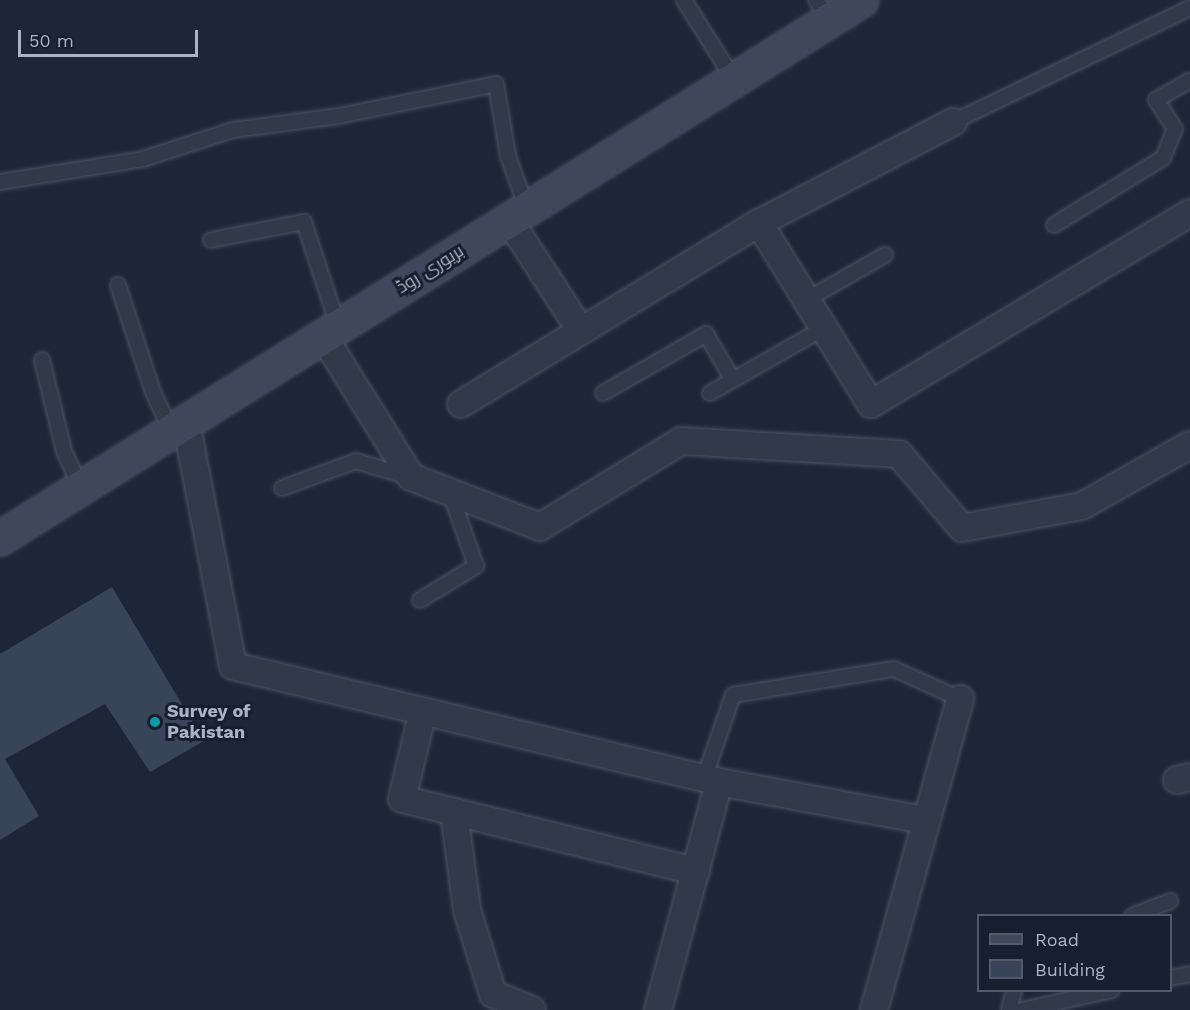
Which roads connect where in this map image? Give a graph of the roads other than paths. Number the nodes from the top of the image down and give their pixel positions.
1 (684, 0) edge
2 (861, 0) edge
3 (1190, 8) edge
4 (822, 10) edge
5 (734, 80) junction
6 (1190, 80) edge
7 (953, 122) joint
8 (0, 182) edge
9 (1190, 213) edge
10 (518, 215) junction
11 (759, 224) junction
12 (1054, 225) dead end
13 (211, 240) dead end
14 (885, 255) dead end
15 (118, 285) dead end
16 (806, 300) junction
17 (824, 328) junction
18 (331, 331) junction
19 (581, 331) junction
20 (42, 360) dead end
21 (733, 380) junction
22 (603, 393) dead end
23 (710, 393) dead end
24 (461, 404) dead end
25 (179, 427) junction
26 (1190, 445) edge
27 (411, 477) junction
28 (81, 488) junction
29 (282, 489) dead end
30 (450, 492) junction
31 (0, 538) edge
32 (420, 600) dead end
33 (960, 699) joint
34 (423, 711) junction
35 (711, 781) junction
36 (454, 812) junction
37 (925, 820) junction
38 (696, 871) junction
39 (1170, 901) dead end
40 (1135, 914) edge
41 (1190, 974) edge
42 (1172, 978) edge
43 (1014, 992) edge
44 (1103, 992) edge
45 (532, 1010) edge
46 (658, 1010) edge
47 (874, 1010) edge
48 (1009, 1010) edge
49 (1022, 1010) edge

1 - 5 lane
2 - 4 main road, بریوری روڈ
3 - 7 lane
4 - 5 main road, بریوری روڈ
5 - 10 main road, بریوری روڈ
6 - 12 lane
7 - 11 street
8 - 10 lane
9 - 17 street
10 - 18 main road, بریوری روڈ
10 - 19 street
11 - 16 street
11 - 19 street
13 - 18 lane
14 - 16 lane
15 - 25 lane
16 - 17 street
17 - 21 lane
18 - 25 main road, بریوری روڈ
18 - 27 street
19 - 24 street
20 - 28 lane
21 - 22 lane
21 - 23 lane
25 - 28 main road, بریوری روڈ
25 - 34 street
26 - 30 street
27 - 29 lane
27 - 30 street
28 - 31 main road, بریوری روڈ
30 - 32 lane
33 - 35 lane
33 - 37 street
34 - 35 street
34 - 36 street
35 - 37 street
35 - 38 street
36 - 38 street
36 - 45 street
37 - 47 street
38 - 46 street
39 - 40 lane
41 - 42 lane
43 - 48 lane
44 - 49 lane

